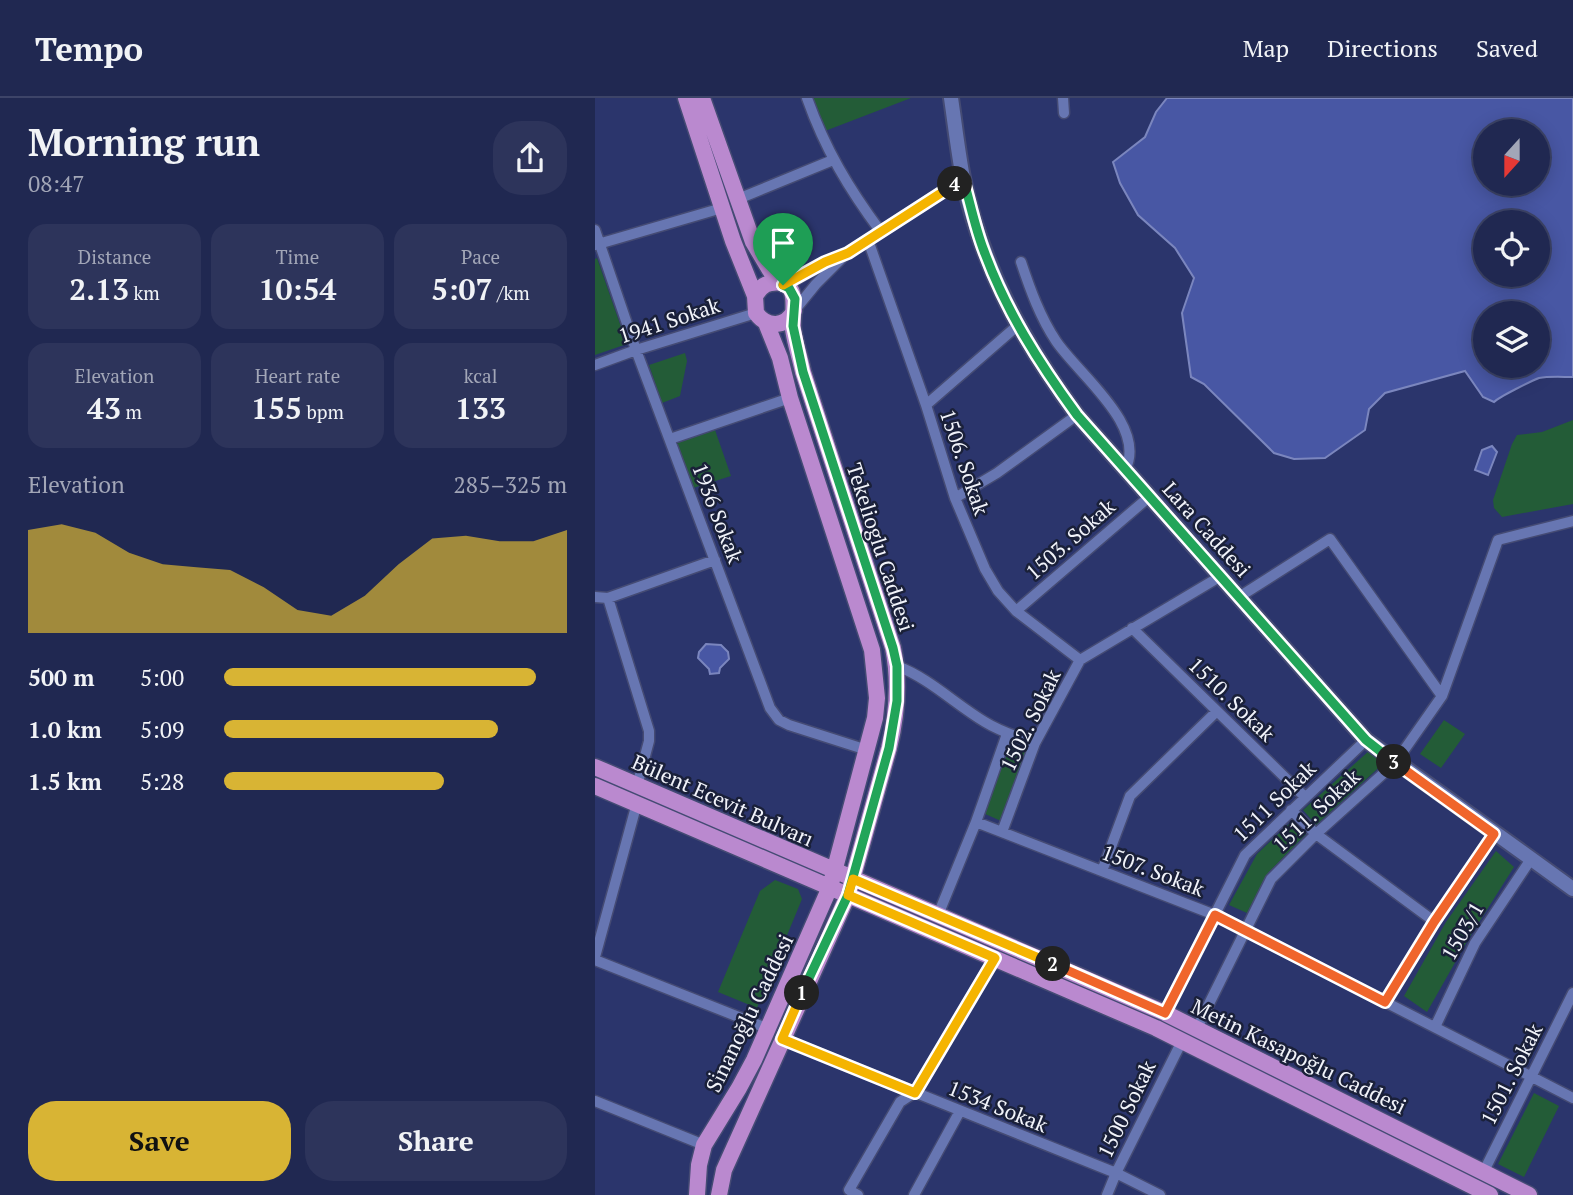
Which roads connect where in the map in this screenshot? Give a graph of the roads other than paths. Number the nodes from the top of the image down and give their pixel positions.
1 (686, 98) edge
2 (702, 98) edge
3 (807, 98) edge
4 (951, 98) edge
5 (1063, 98) edge
6 (1064, 113) dead end
7 (833, 160) junction
8 (963, 178) junction
9 (738, 199) junction
10 (722, 208) junction
11 (595, 230) edge
12 (881, 232) junction
13 (867, 240) junction
14 (597, 245) edge
15 (848, 253) junction
16 (1021, 262) dead end
17 (783, 285) junction
18 (759, 311) junction
19 (794, 311) junction
20 (1017, 326) junction
21 (636, 350) junction
22 (595, 365) edge
23 (790, 398) junction
24 (926, 405) junction
25 (1077, 415) junction
26 (670, 439) junction
27 (1125, 470) junction
28 (1149, 497) junction
29 (955, 498) junction
30 (1573, 521) edge
31 (716, 560) junction
32 (1221, 576) junction
33 (595, 597) edge
34 (608, 597) junction
35 (1240, 597) junction
36 (1016, 611) junction
37 (1132, 628) junction
38 (1080, 660) junction
39 (897, 666) junction
40 (1441, 696) junction
41 (1217, 711) junction
42 (1007, 734) junction
43 (1366, 740) junction
44 (1035, 743) junction
45 (867, 750) junction
46 (1395, 763) junction
47 (595, 768) edge
48 (595, 786) edge
49 (637, 786) junction
50 (1305, 797) junction
51 (637, 803) junction
52 (1291, 810) junction
53 (976, 822) junction
54 (1002, 832) junction
55 (1316, 834) junction
56 (1494, 834) junction
57 (1531, 859) junction
58 (1102, 871) junction
59 (832, 879) junction
60 (850, 887) junction
61 (1573, 889) edge
62 (595, 905) edge
63 (607, 910) junction
64 (938, 915) junction
65 (1215, 915) junction
66 (1434, 922) junction
67 (1246, 930) junction
68 (995, 958) junction
69 (595, 959) edge
70 (1573, 993) edge
71 (1385, 1002) junction
72 (1165, 1013) junction
73 (1435, 1027) junction
74 (1197, 1028) junction
75 (775, 1034) junction
76 (1182, 1041) junction
77 (1530, 1076) junction
78 (915, 1093) junction
79 (1573, 1098) edge
80 (595, 1101) edge
81 (960, 1111) junction
82 (704, 1145) junction
83 (1483, 1171) junction
84 (1116, 1174) junction
85 (1480, 1193) edge
86 (697, 1195) edge
87 (719, 1195) edge
88 (858, 1195) edge
89 (913, 1195) edge
90 (1107, 1195) edge
91 (1160, 1195) edge
92 (1529, 1195) edge

1 - 10 main road, Tekelioglu Caddesi
2 - 9 main road
3 - 7 street
4 - 8 street, Lara Caddesi
5 - 6 street
7 - 9 street
7 - 12 street
8 - 12 street
8 - 20 street, Lara Caddesi
9 - 17 main road
10 - 14 street
10 - 18 main road, Tekelioglu Caddesi
11 - 14 street, 1936 Sokak
12 - 13 street
13 - 15 street
13 - 24 street, 1506. Sokak
14 - 21 street, 1936 Sokak
15 - 17 street
15 - 19 street
16 - 27 street
17 - 18 main road
17 - 19 main road
18 - 19 main road
18 - 21 street, 1941 Sokak
18 - 23 main road, Tekelioglu Caddesi
19 - 39 main road, Tekelioglu Caddesi
20 - 24 street
20 - 25 street, Lara Caddesi
21 - 22 street, 1941 Sokak
21 - 26 street, 1936 Sokak
23 - 26 street
23 - 45 main road, Tekelioglu Caddesi
24 - 29 street, 1506. Sokak
25 - 27 street, Lara Caddesi
25 - 29 street
26 - 31 street, 1936 Sokak
27 - 28 street, Lara Caddesi
28 - 32 street, Lara Caddesi
28 - 36 street, 1503. Sokak
29 - 36 street, 1506. Sokak
30 - 40 street, 1511. Sokak
31 - 34 street
31 - 45 street, 1936 Sokak
32 - 35 street, Lara Caddesi
32 - 37 street, 1502. Sokak
33 - 34 street
34 - 49 street
35 - 40 street
35 - 43 street, Lara Caddesi
36 - 38 street, 1506. Sokak
37 - 38 street, 1502. Sokak
37 - 41 street, 1510. Sokak
38 - 44 street, 1502. Sokak
39 - 42 street
39 - 60 main road, Tekelioglu Caddesi
40 - 46 street, 1511. Sokak
41 - 50 street, 1510. Sokak
41 - 58 street
42 - 44 street
42 - 53 street
43 - 46 street, Lara Caddesi
43 - 50 street, 1511 Sokak
44 - 54 street, 1502. Sokak
45 - 59 main road, Tekelioglu Caddesi
46 - 55 street, 1511. Sokak
46 - 56 street, Lara Caddesi
47 - 49 main road, Bülent Ecevit Bulvarı
48 - 51 main road, Bülent Ecevit Bulvarı
49 - 59 main road, Bülent Ecevit Bulvarı
50 - 52 street, 1511 Sokak
51 - 59 main road, Bülent Ecevit Bulvarı
51 - 63 street
52 - 55 street
52 - 65 street, 1511 Sokak
53 - 54 street, 1507. Sokak
53 - 64 street
54 - 58 street, 1507. Sokak
55 - 66 street
55 - 67 street, 1511. Sokak
56 - 57 street, Lara Caddesi
56 - 66 street
57 - 61 street, Lara Caddesi
57 - 73 street, 1503/1
58 - 65 street, 1507. Sokak
59 - 60 main road
59 - 75 main road, Si̇nanoğlu Caddesi
60 - 64 main road, Metin Kasapoğlu Caddesi
60 - 68 main road, Metin Kasapoğlu Caddesi
60 - 75 main road, Si̇nanoğlu Caddesi
62 - 63 street
63 - 69 street
64 - 72 main road, Metin Kasapoğlu Caddesi
65 - 67 street, 1507. Sokak
65 - 72 street, 1511 Sokak
66 - 71 street
67 - 71 street, 1507. Sokak
67 - 74 street, 1511. Sokak
68 - 76 main road, Metin Kasapoğlu Caddesi
68 - 78 street
69 - 75 street, 1534 Sokak
70 - 77 street, 1501. Sokak
71 - 73 street, 1507. Sokak
72 - 74 main road, Metin Kasapoğlu Caddesi
73 - 77 street, 1507. Sokak
74 - 83 main road, Metin Kasapoğlu Caddesi
75 - 78 street, 1534 Sokak
75 - 82 main road, Si̇nanoğlu Caddesi
75 - 87 main road, Si̇nanoğlu Caddesi
76 - 84 street, 1500 Sokak
76 - 85 main road, Metin Kasapoğlu Caddesi
77 - 79 street, 1507. Sokak
77 - 83 street, 1501. Sokak
78 - 81 street, 1534 Sokak
78 - 88 street
80 - 82 street
81 - 84 street, 1534 Sokak
81 - 89 street
82 - 86 main road, Si̇nanoğlu Caddesi
83 - 92 main road, Metin Kasapoğlu Caddesi
84 - 90 street, 1500 Sokak
84 - 91 street, 1534 Sokak

